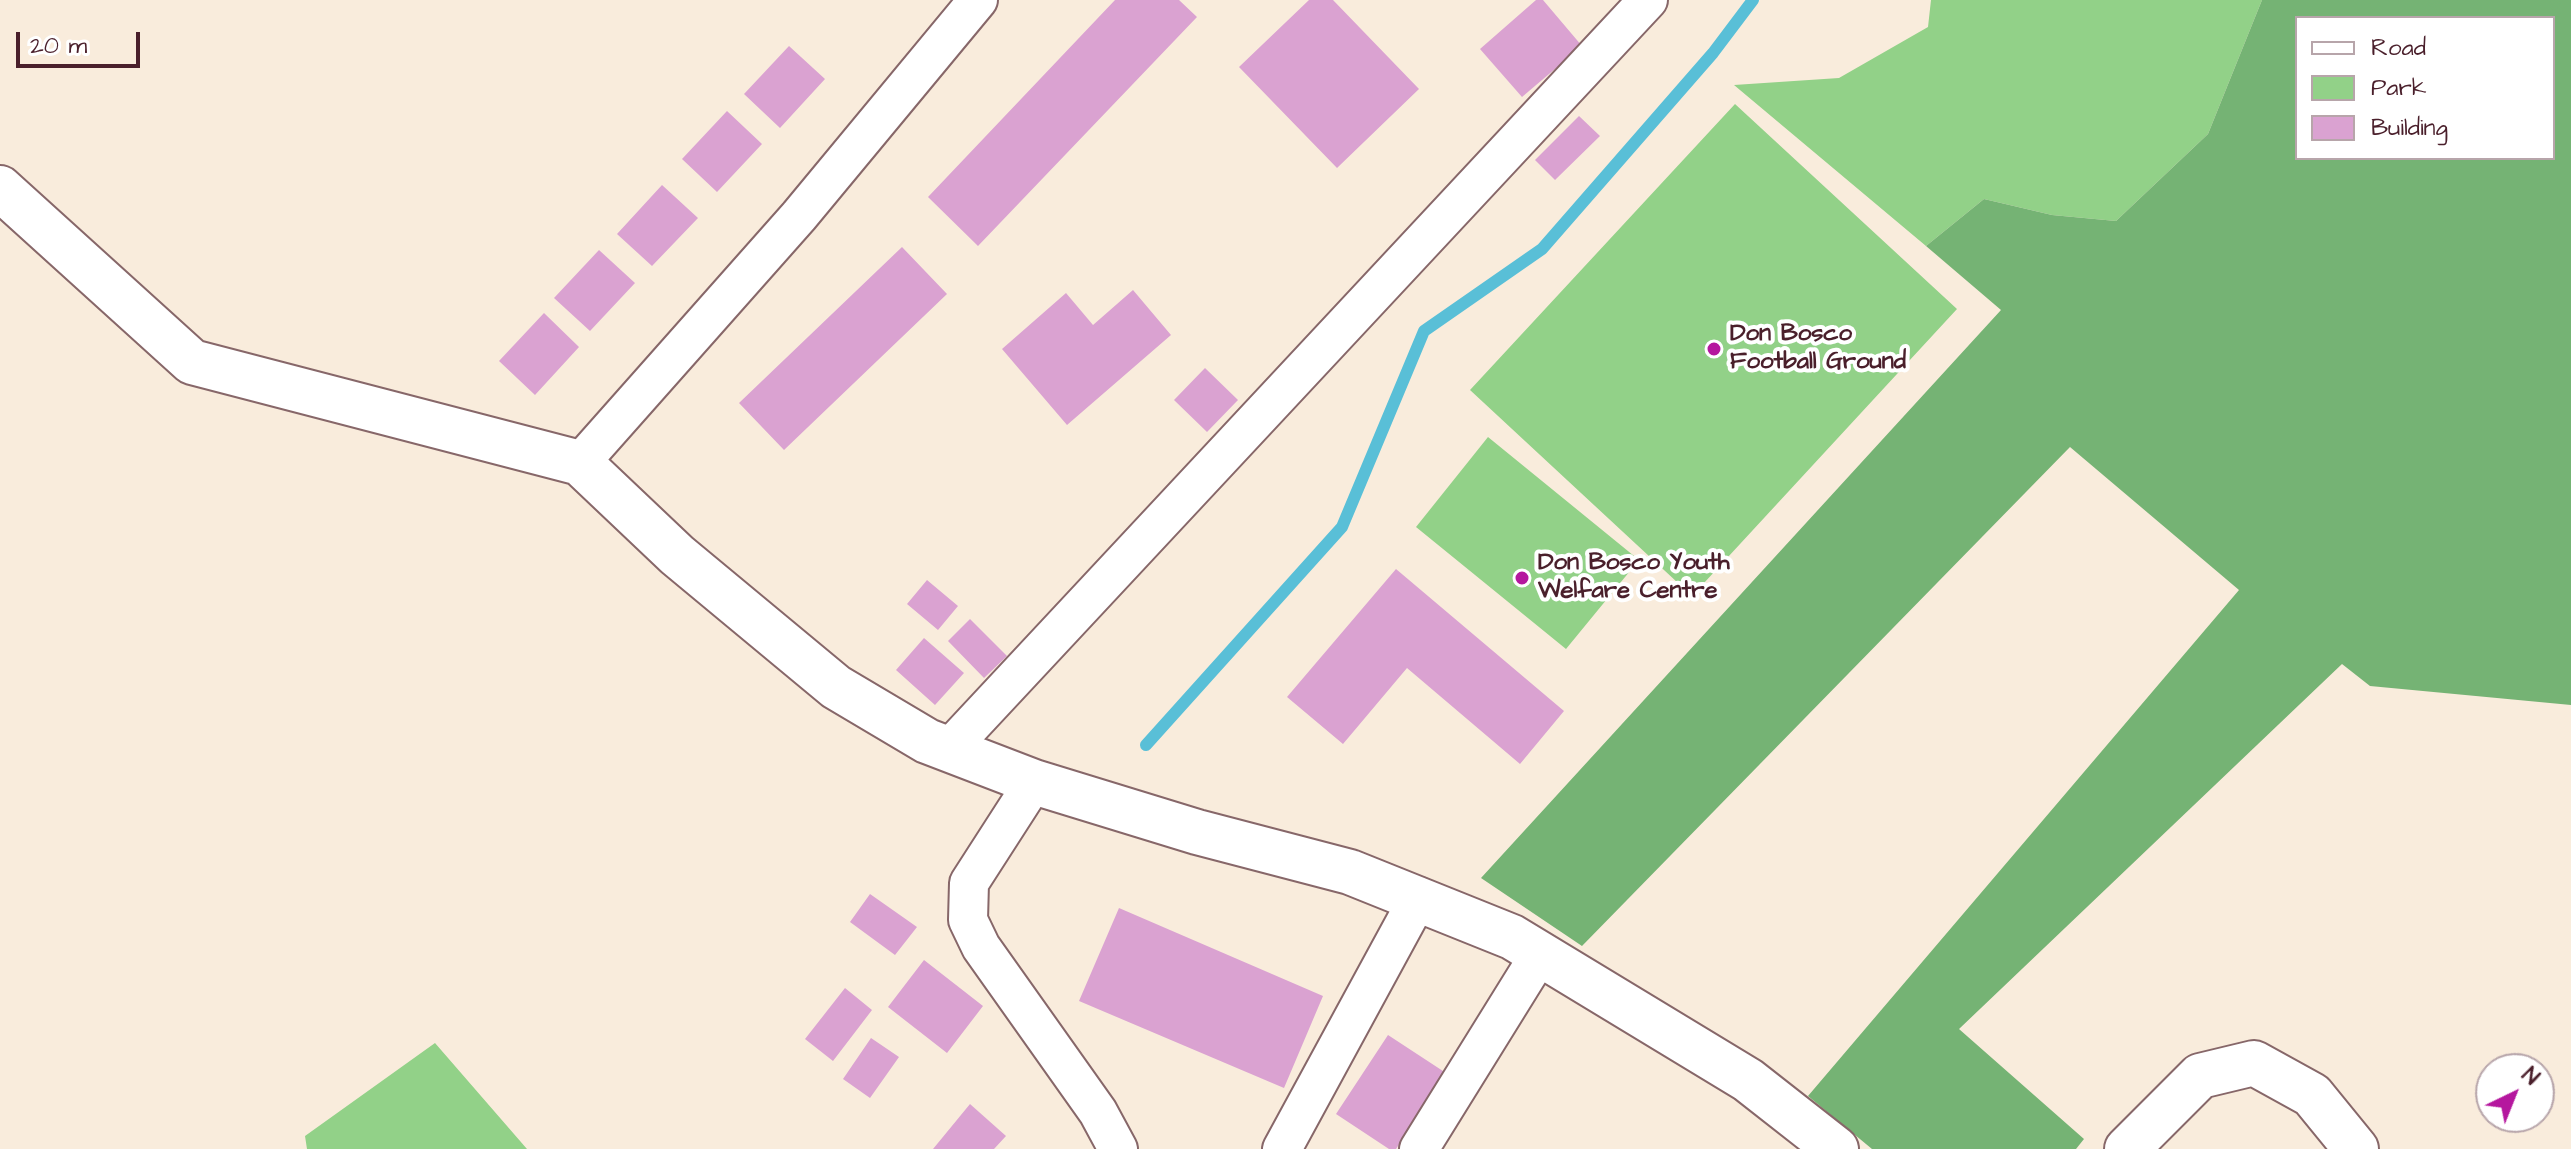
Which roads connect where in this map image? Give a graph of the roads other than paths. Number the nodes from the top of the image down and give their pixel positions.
1 (978, 0) edge
2 (1648, 0) edge
3 (0, 188) edge
4 (580, 463) junction
5 (949, 749) junction
6 (1034, 782) junction
7 (1419, 897) junction
8 (1540, 954) junction
9 (1118, 1149) edge
10 (1282, 1149) edge
11 (1419, 1149) edge
12 (1836, 1149) edge
13 (2127, 1149) edge
14 (2356, 1149) edge

1 - 4 street
2 - 5 street
3 - 4 street
4 - 5 street
5 - 6 street
6 - 7 street
6 - 9 street
7 - 8 street
7 - 10 street
8 - 11 street
8 - 12 street
13 - 14 street

